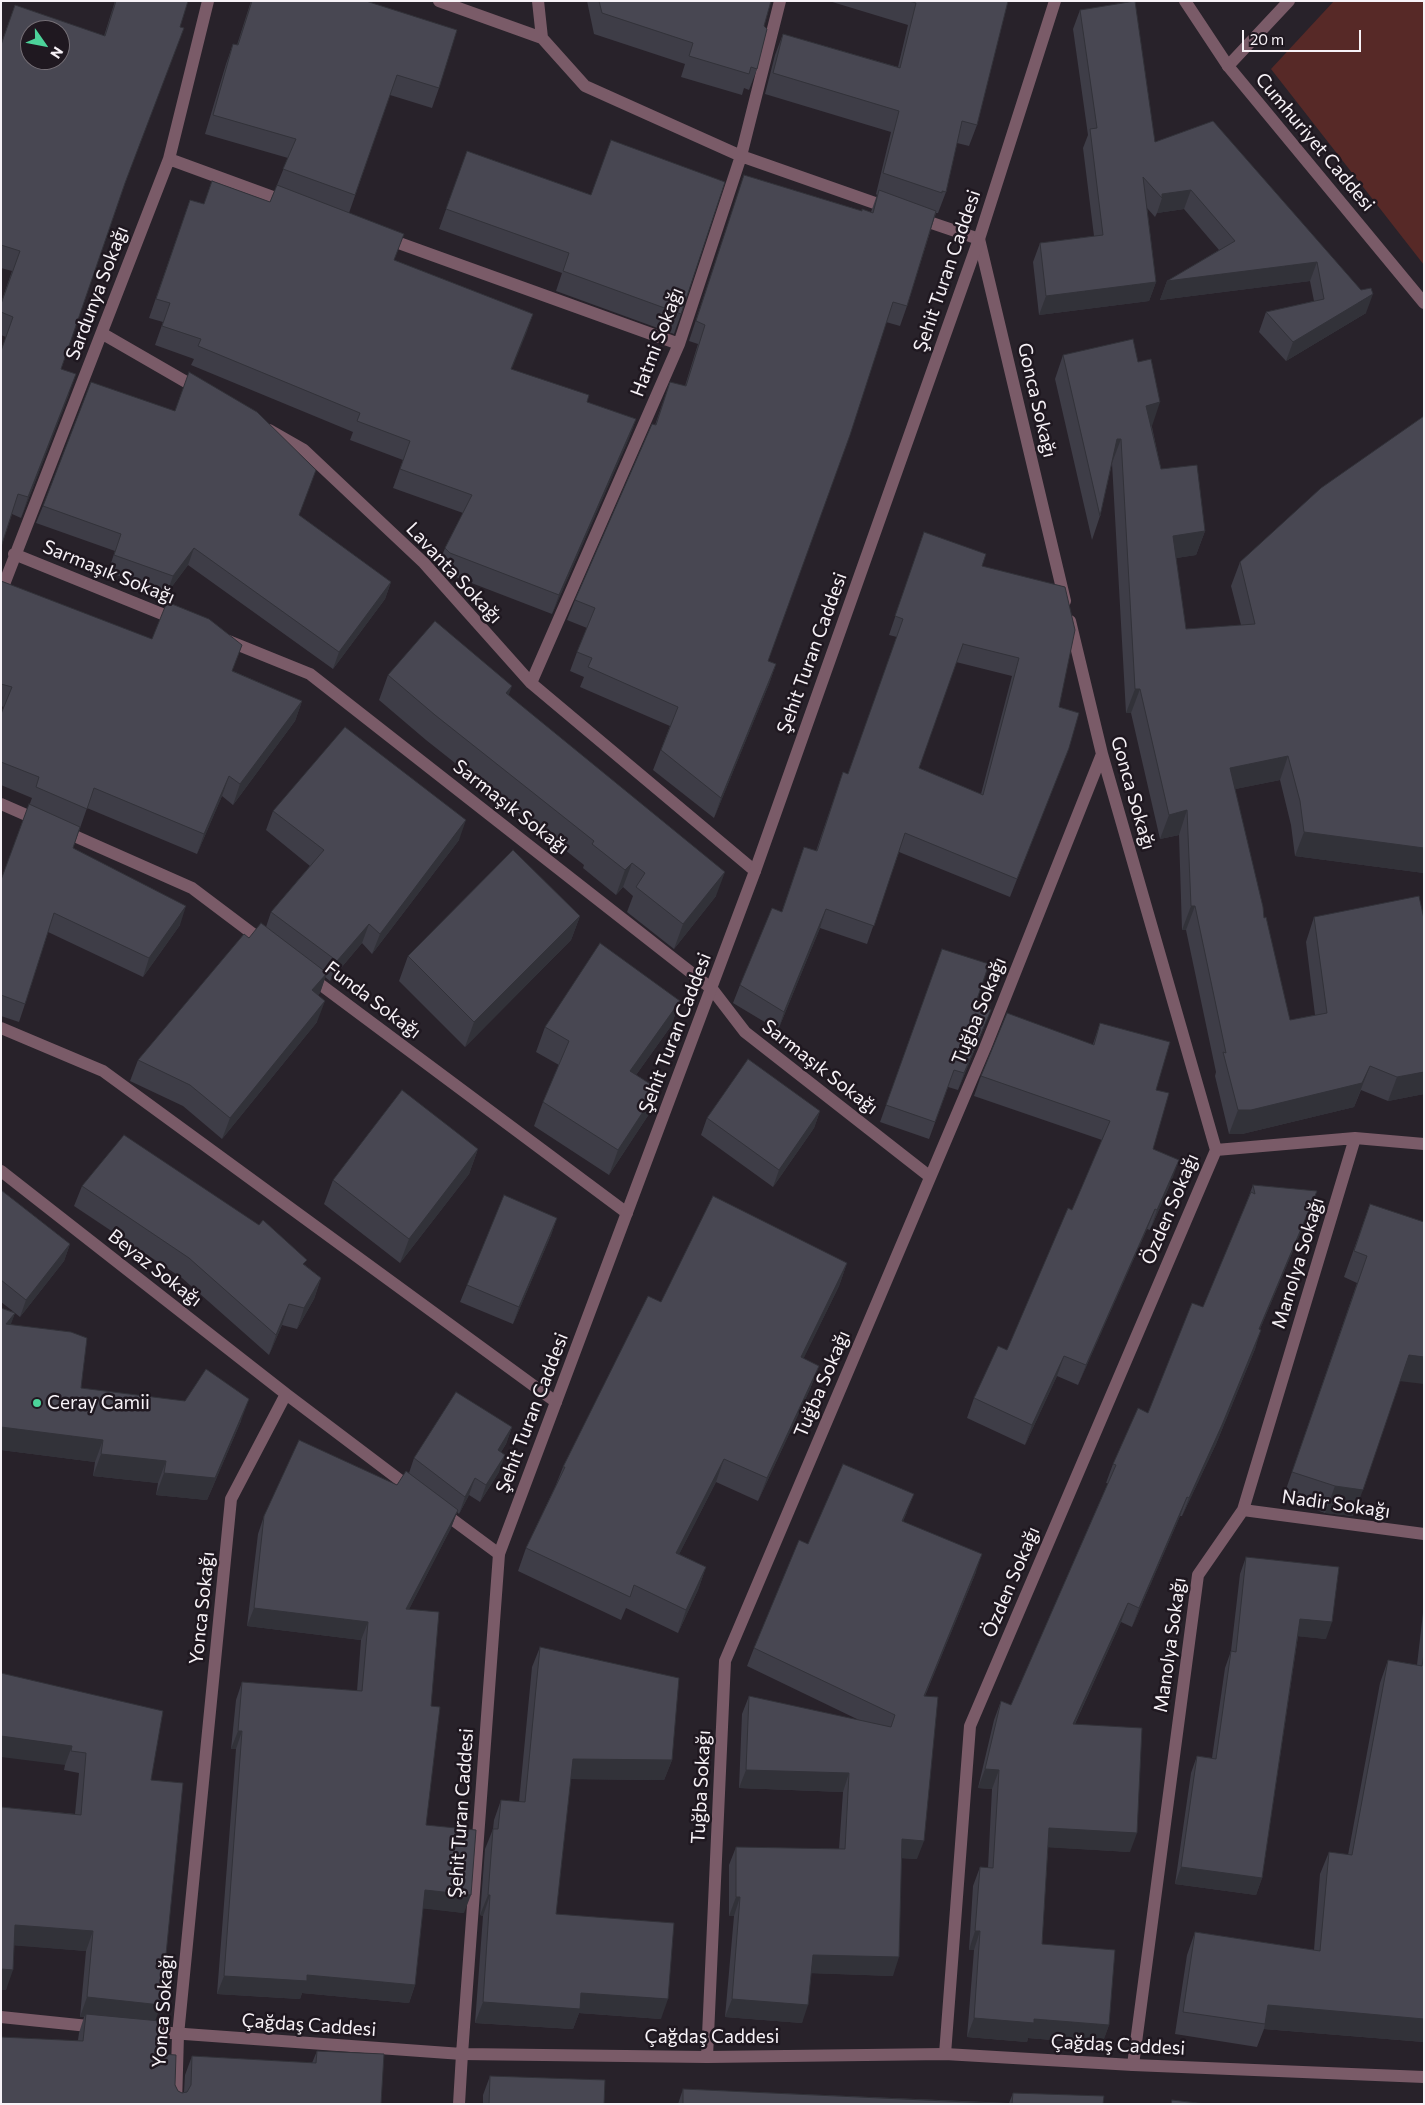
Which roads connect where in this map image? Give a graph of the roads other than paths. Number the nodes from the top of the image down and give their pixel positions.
1 (208, 1) edge
2 (439, 1) edge
3 (538, 1) edge
4 (780, 1) edge
5 (1055, 1) edge
6 (1185, 1) edge
7 (1288, 1) edge
8 (542, 38) junction
9 (1228, 66) junction
10 (741, 156) junction
11 (169, 159) junction
12 (300, 207) edge
13 (375, 234) edge
14 (979, 239) junction
15 (1424, 303) edge
16 (103, 334) junction
17 (679, 344) junction
18 (212, 397) edge
19 (254, 421) edge
20 (14, 554) junction
21 (1, 592) edge
22 (190, 625) edge
23 (218, 636) edge
24 (531, 683) junction
25 (1102, 754) junction
26 (1, 804) edge
27 (755, 871) junction
28 (279, 953) edge
29 (302, 971) edge
30 (712, 989) junction
31 (1, 1028) edge
32 (1355, 1138) junction
33 (1424, 1144) edge
34 (1216, 1150) junction
35 (1, 1171) edge
36 (929, 1176) junction
37 (627, 1214) junction
38 (286, 1394) junction
39 (556, 1402) junction
40 (1243, 1510) junction
41 (1424, 1534) edge
42 (499, 1554) junction
43 (1, 2017) edge
44 (109, 2028) edge
45 (129, 2030) edge
46 (178, 2035) junction
47 (462, 2054) junction
48 (946, 2054) junction
49 (707, 2057) junction
50 (1133, 2065) junction
51 (1424, 2077) edge
52 (176, 2104) edge
53 (459, 2104) edge

1 - 11 street, Sardunya Sokağı
2 - 8 street
3 - 8 street
4 - 10 street, Hatmi Sokağı
5 - 14 street, Şehit Turan Caddesi
6 - 9 street, Cumhuriyet Caddesi
7 - 9 street
8 - 10 street
9 - 15 street, Cumhuriyet Caddesi
10 - 14 street
10 - 17 street, Hatmi Sokağı
11 - 12 street
11 - 16 street, Sardunya Sokağı
13 - 17 street
14 - 25 street, Gonca Sokağı
14 - 27 street, Şehit Turan Caddesi
16 - 18 street
16 - 20 street, Sardunya Sokağı
17 - 24 street, Hatmi Sokağı
19 - 24 street, Lavanta Sokağı
20 - 21 street, Sardunya Sokağı
20 - 22 street, Sarmaşık Sokağı
23 - 30 street, Sarmaşık Sokağı
24 - 27 street, Lavanta Sokağı
25 - 34 street, Gonca Sokağı
25 - 36 street, Tuğba Sokağı
26 - 28 street
27 - 30 street, Şehit Turan Caddesi
29 - 37 street, Funda Sokağı
30 - 36 street, Sarmaşık Sokağı
30 - 37 street, Şehit Turan Caddesi
31 - 39 street
32 - 33 street
32 - 34 street
32 - 40 street, Manolya Sokağı
34 - 48 street, Özden Sokağı
35 - 38 street, Beyaz Sokağı
36 - 49 street, Tuğba Sokağı
37 - 39 street, Şehit Turan Caddesi
38 - 42 street
38 - 46 street, Yonca Sokağı
39 - 42 street, Şehit Turan Caddesi
40 - 41 street, Nadir Sokağı
40 - 50 street, Manolya Sokağı
42 - 47 street, Şehit Turan Caddesi
43 - 44 street
45 - 46 street, Çağdaş Caddesi
46 - 47 street, Çağdaş Caddesi
46 - 52 street, Yonca Sokağı
47 - 49 street, Çağdaş Caddesi
47 - 53 street, Şehit Turan Caddesi
48 - 49 street, Çağdaş Caddesi
48 - 50 street, Çağdaş Caddesi
50 - 51 street, Çağdaş Caddesi

